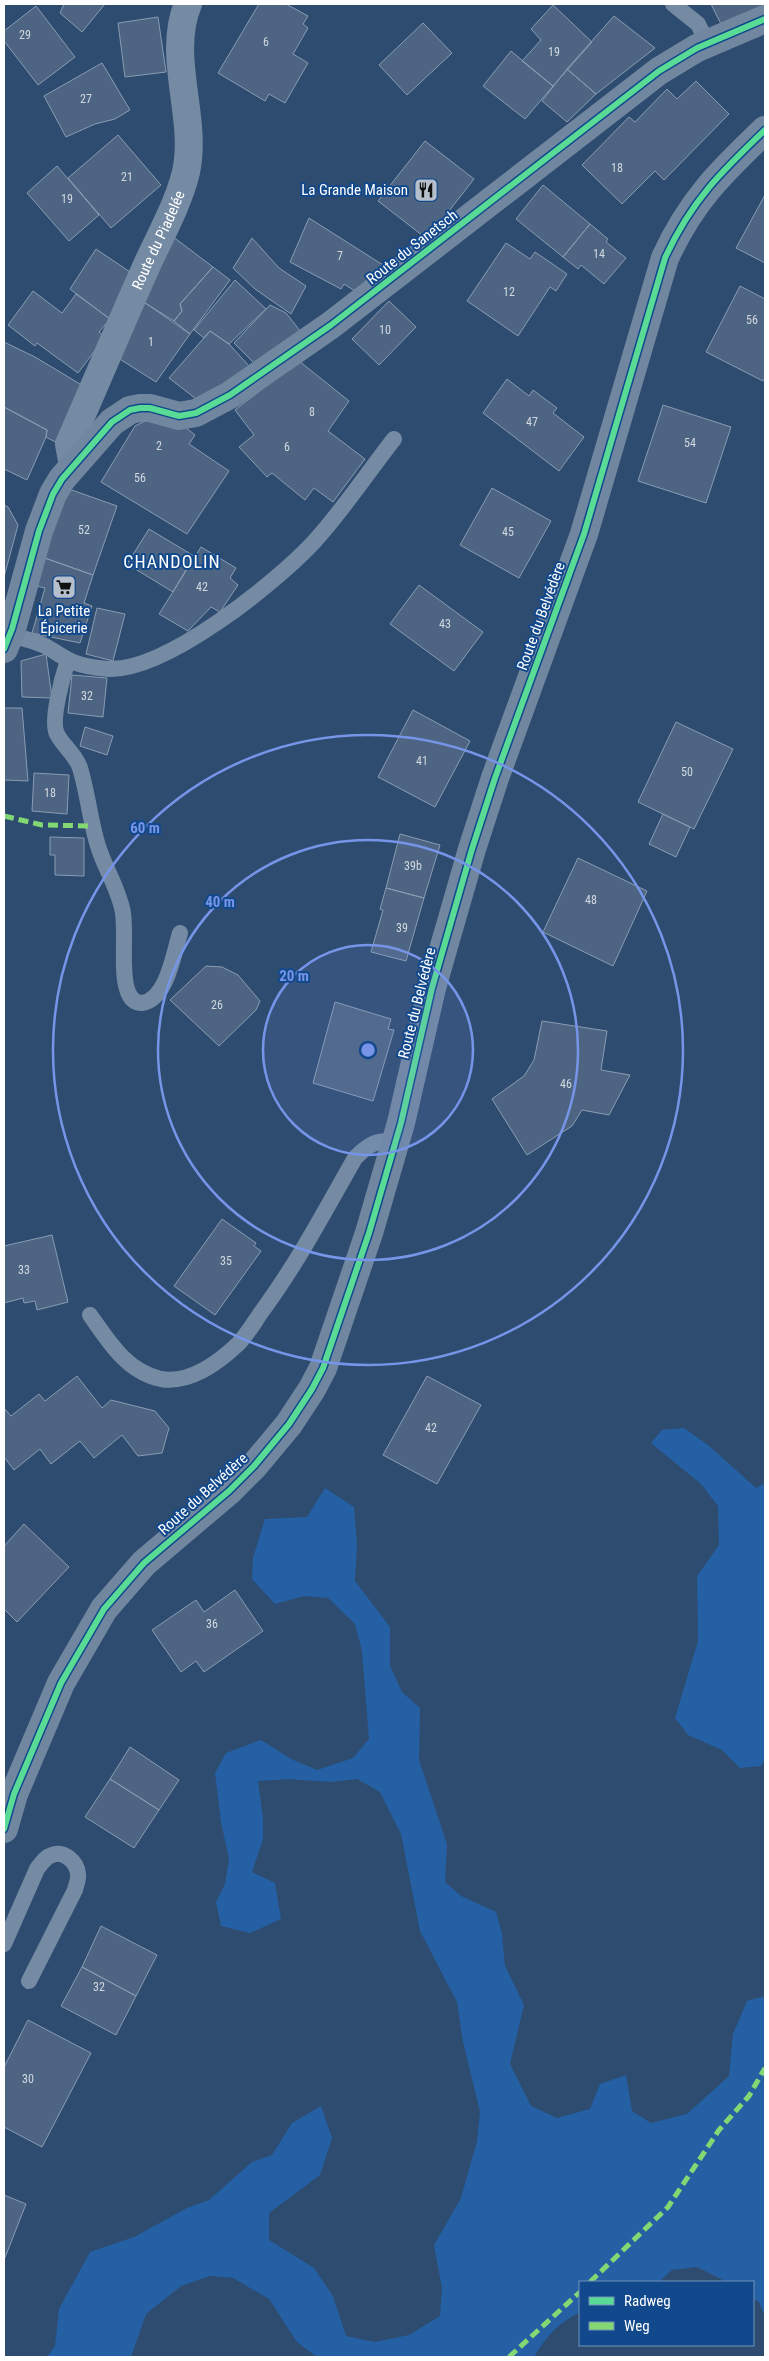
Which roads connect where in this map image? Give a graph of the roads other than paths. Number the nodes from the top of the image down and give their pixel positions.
1 (188, 4) edge
2 (673, 4) edge
3 (765, 20) edge
4 (708, 44) junction
5 (765, 130) edge
6 (394, 439) dead end
7 (73, 466) junction
8 (7, 642) edge
9 (68, 660) junction
10 (180, 933) dead end
11 (395, 1142) junction
12 (90, 1315) dead end
13 (4, 1829) edge
14 (4, 1944) edge
15 (29, 1981) dead end

1 - 7 street, Route du Piadelée
2 - 4 lane
3 - 4 street, Route du Sanetsch
4 - 7 street, Route du Sanetsch
5 - 11 street, Route du Belvédère
6 - 9 lane
7 - 8 street, Route du Sanetsch
8 - 9 lane
9 - 10 lane
11 - 12 lane
11 - 13 street, Route du Belvédère
14 - 15 lane

